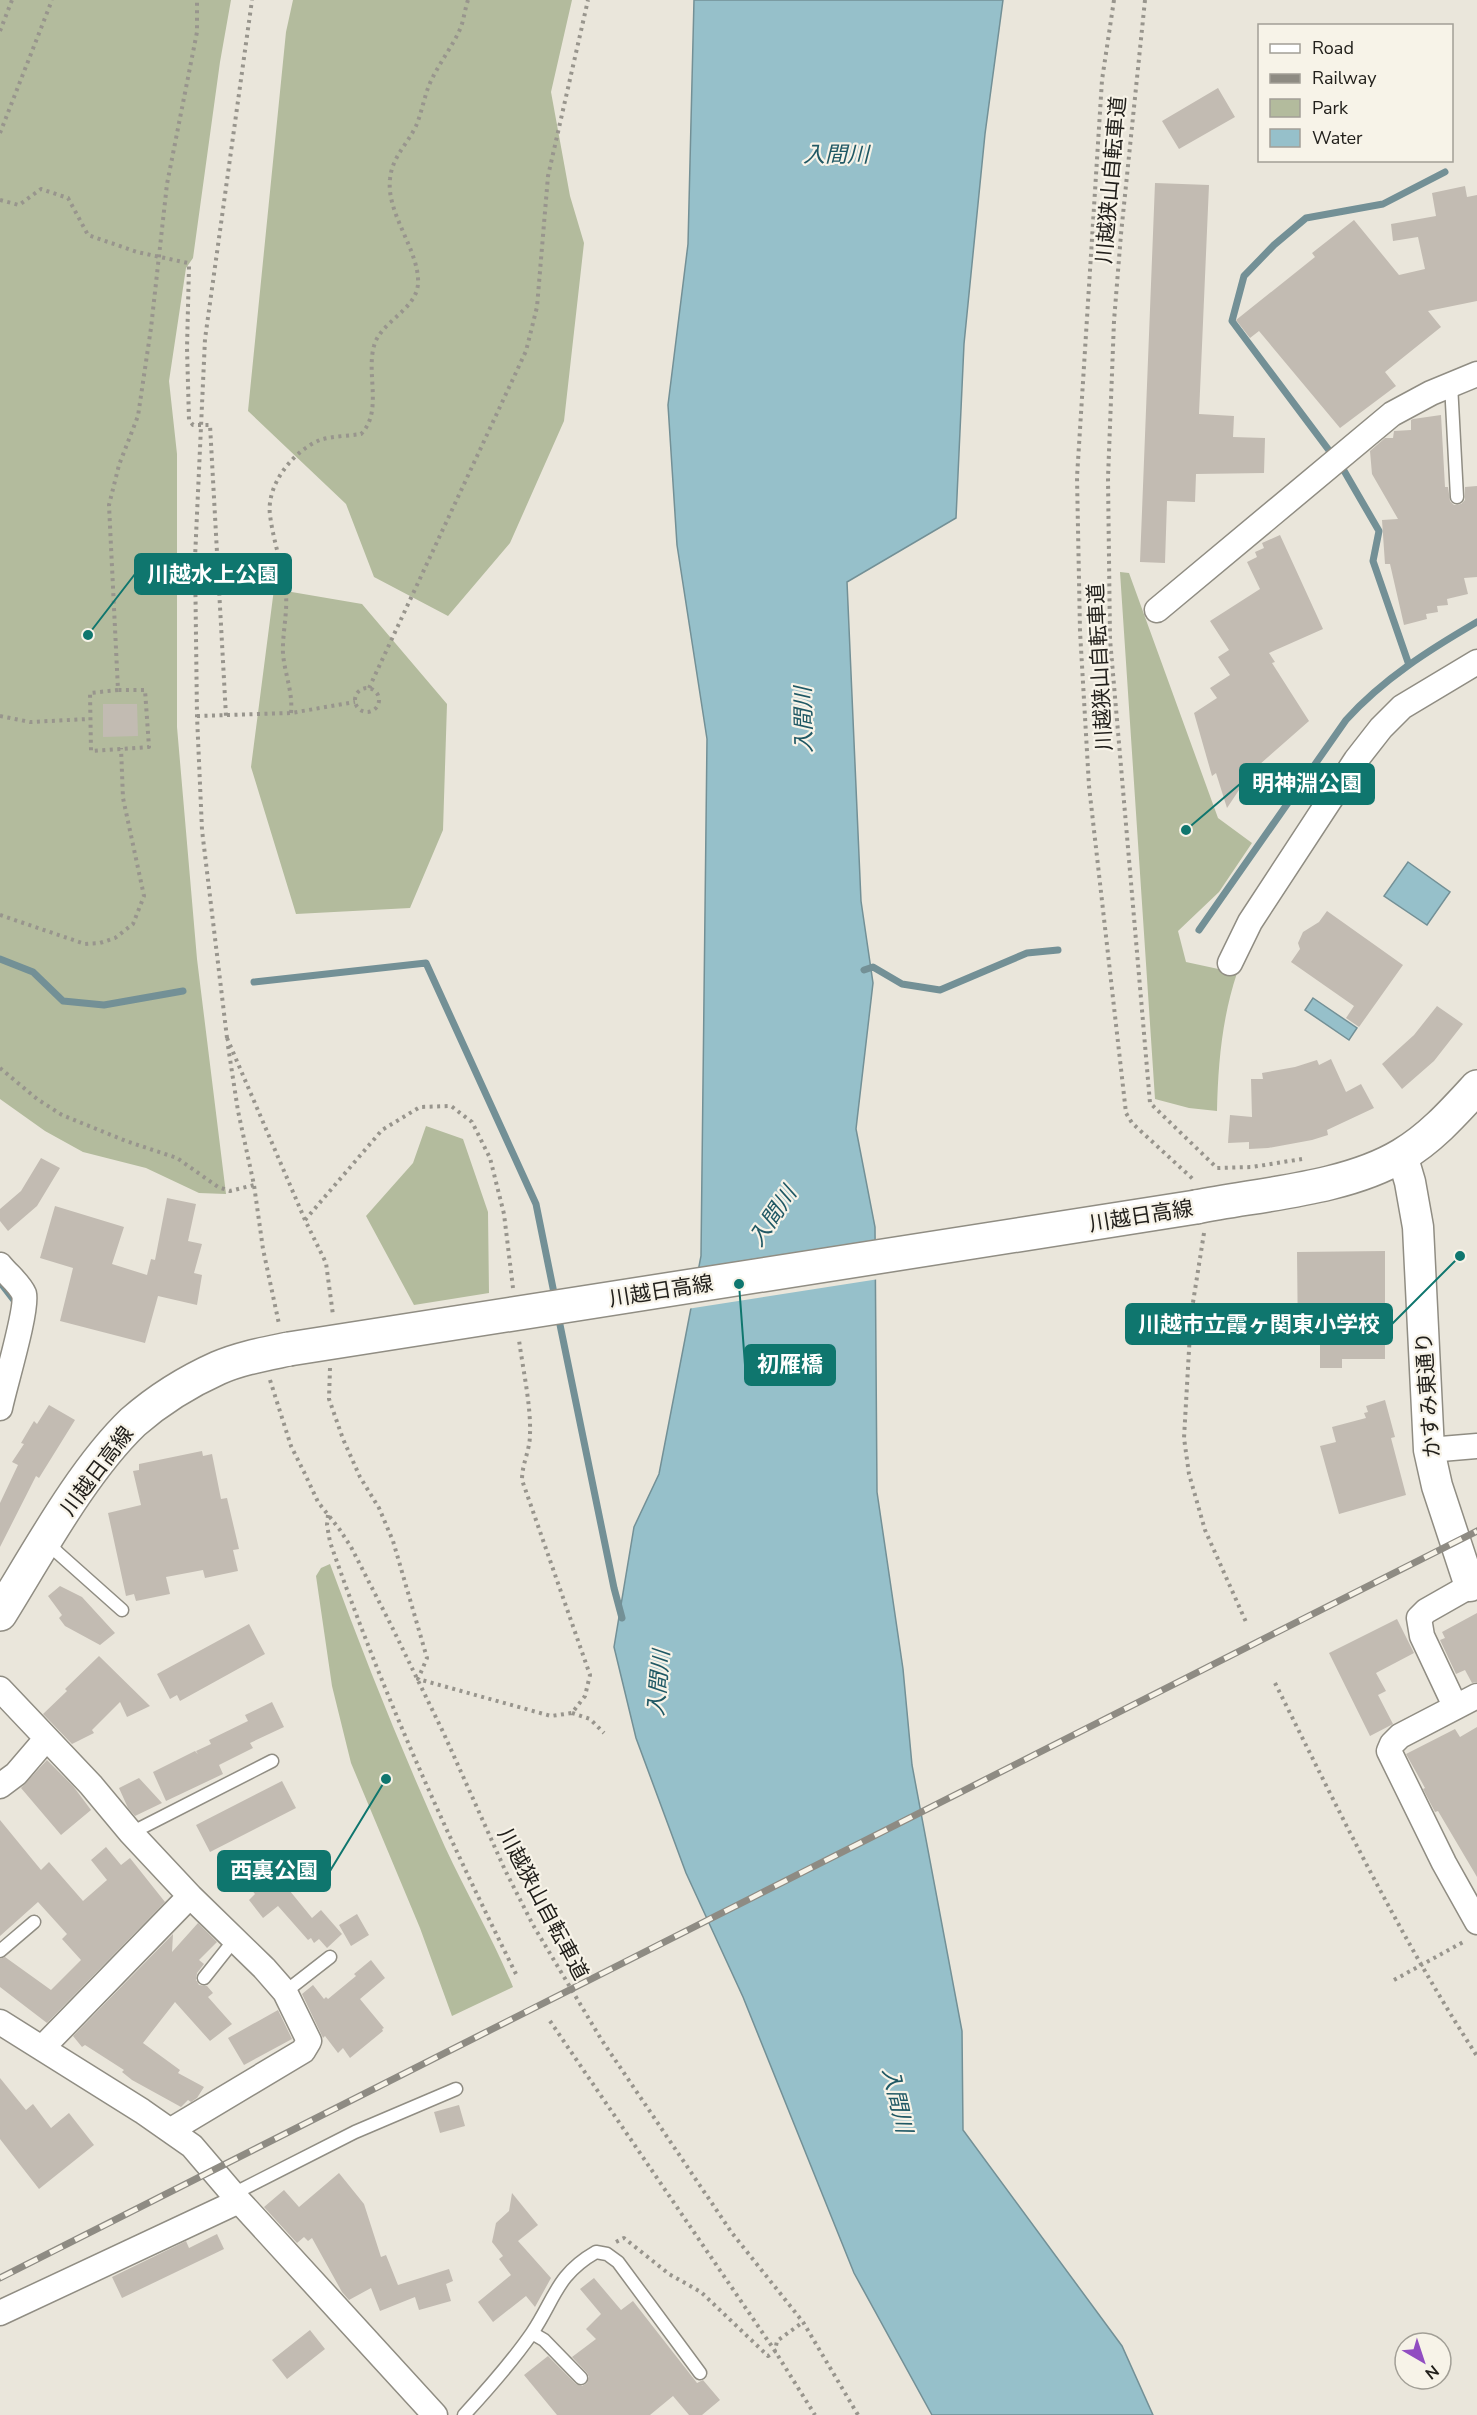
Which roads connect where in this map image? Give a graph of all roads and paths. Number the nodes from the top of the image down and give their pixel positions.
1 (12, 0) edge
2 (52, 0) edge
3 (196, 0) edge
4 (252, 0) edge
5 (468, 0) edge
6 (588, 0) edge
7 (1114, 0) edge
8 (1145, 0) edge
9 (0, 31) edge
10 (0, 133) edge
11 (0, 200) edge
12 (158, 257) junction
13 (1477, 374) edge
14 (1451, 384) junction
15 (200, 425) junction
16 (1457, 497) dead end
17 (1157, 610) dead end
18 (1477, 662) edge
19 (369, 688) junction
20 (118, 690) junction
21 (355, 702) junction
22 (291, 713) junction
23 (0, 716) edge
24 (197, 716) junction
25 (226, 716) junction
26 (89, 719) junction
27 (121, 748) junction
28 (0, 915) edge
29 (1230, 963) dead end
30 (227, 1038) junction
31 (0, 1068) edge
32 (1477, 1087) edge
33 (1402, 1155) junction
34 (1308, 1158) dead end
35 (1188, 1174) dead end
36 (254, 1185) junction
37 (305, 1220) junction
38 (1201, 1245) dead end
39 (0, 1265) edge
40 (514, 1294) dead end
41 (333, 1317) dead end
42 (518, 1329) dead end
43 (284, 1337) junction
44 (331, 1364) dead end
45 (269, 1376) dead end
46 (0, 1408) edge
47 (1477, 1446) edge
48 (1429, 1450) junction
49 (328, 1514) junction
50 (46, 1540) junction
51 (1474, 1585) edge
52 (122, 1610) dead end
53 (0, 1614) edge
54 (1246, 1622) dead end
55 (418, 1679) junction
56 (1275, 1683) dead end
57 (0, 1689) edge
58 (1470, 1702) edge
59 (572, 1713) junction
60 (604, 1733) dead end
61 (46, 1739) junction
62 (272, 1761) dead end
63 (0, 1786) edge
64 (131, 1833) junction
65 (190, 1896) junction
66 (34, 1922) dead end
67 (1471, 1931) edge
68 (234, 1939) junction
69 (0, 1951) edge
70 (330, 1957) dead end
71 (1420, 1966) junction
72 (204, 1978) dead end
73 (518, 1978) dead end
74 (1394, 1980) dead end
75 (285, 1992) junction
76 (550, 2021) dead end
77 (0, 2022) edge
78 (43, 2046) junction
79 (1477, 2056) edge
80 (456, 2089) dead end
81 (171, 2130) junction
82 (236, 2197) junction
83 (596, 2252) junction
84 (0, 2313) edge
85 (803, 2322) junction
86 (532, 2333) junction
87 (775, 2351) junction
88 (700, 2373) dead end
89 (581, 2378) dead end
90 (435, 2415) edge
91 (464, 2415) edge
92 (815, 2415) edge
93 (858, 2415) edge

1 - 9 path
2 - 10 path
3 - 12 path
4 - 15 path
5 - 22 path
6 - 19 path
7 - 35 path
8 - 34 path, 川越狭山自転車道
11 - 12 path
12 - 15 path
12 - 20 path
13 - 14 street
14 - 16 lane
14 - 17 street
15 - 24 path
15 - 25 path
18 - 29 street
19 - 21 path
19 - 21 path
20 - 26 path
20 - 27 path
21 - 22 path
22 - 25 path
23 - 26 path
24 - 25 path
24 - 30 path
26 - 27 path
27 - 28 path
30 - 36 path
30 - 37 path
31 - 36 path
32 - 33 main road, 川越日高線
33 - 43 main road, 川越日高線, bridge
33 - 48 street, かすみ東通り
36 - 43 path
37 - 40 path
37 - 41 path
38 - 54 path
39 - 46 street
42 - 59 path
43 - 50 main road, 川越日高線
44 - 55 path
45 - 49 path, 川越狭山自転車道
47 - 48 street
48 - 51 street, かすみ東通り
49 - 55 path, 川越狭山自転車道
49 - 73 path
50 - 52 lane
50 - 53 main road, 川越日高線
51 - 58 street
55 - 59 path
55 - 85 path, 川越狭山自転車道
56 - 71 path
57 - 61 street
58 - 67 street
59 - 60 path
61 - 63 street
61 - 64 street
62 - 64 lane
64 - 65 street
65 - 68 street
65 - 78 street
66 - 69 lane
67 - 71 path
68 - 72 lane
68 - 75 street
70 - 75 lane
71 - 74 path
71 - 79 path
75 - 81 street
76 - 87 path
77 - 78 street
78 - 81 street
80 - 82 lane
81 - 82 street
82 - 84 street
82 - 90 street
83 - 86 lane
83 - 87 path
83 - 88 lane
85 - 87 path
85 - 93 path, 川越狭山自転車道
86 - 89 lane
86 - 91 lane
87 - 92 path

